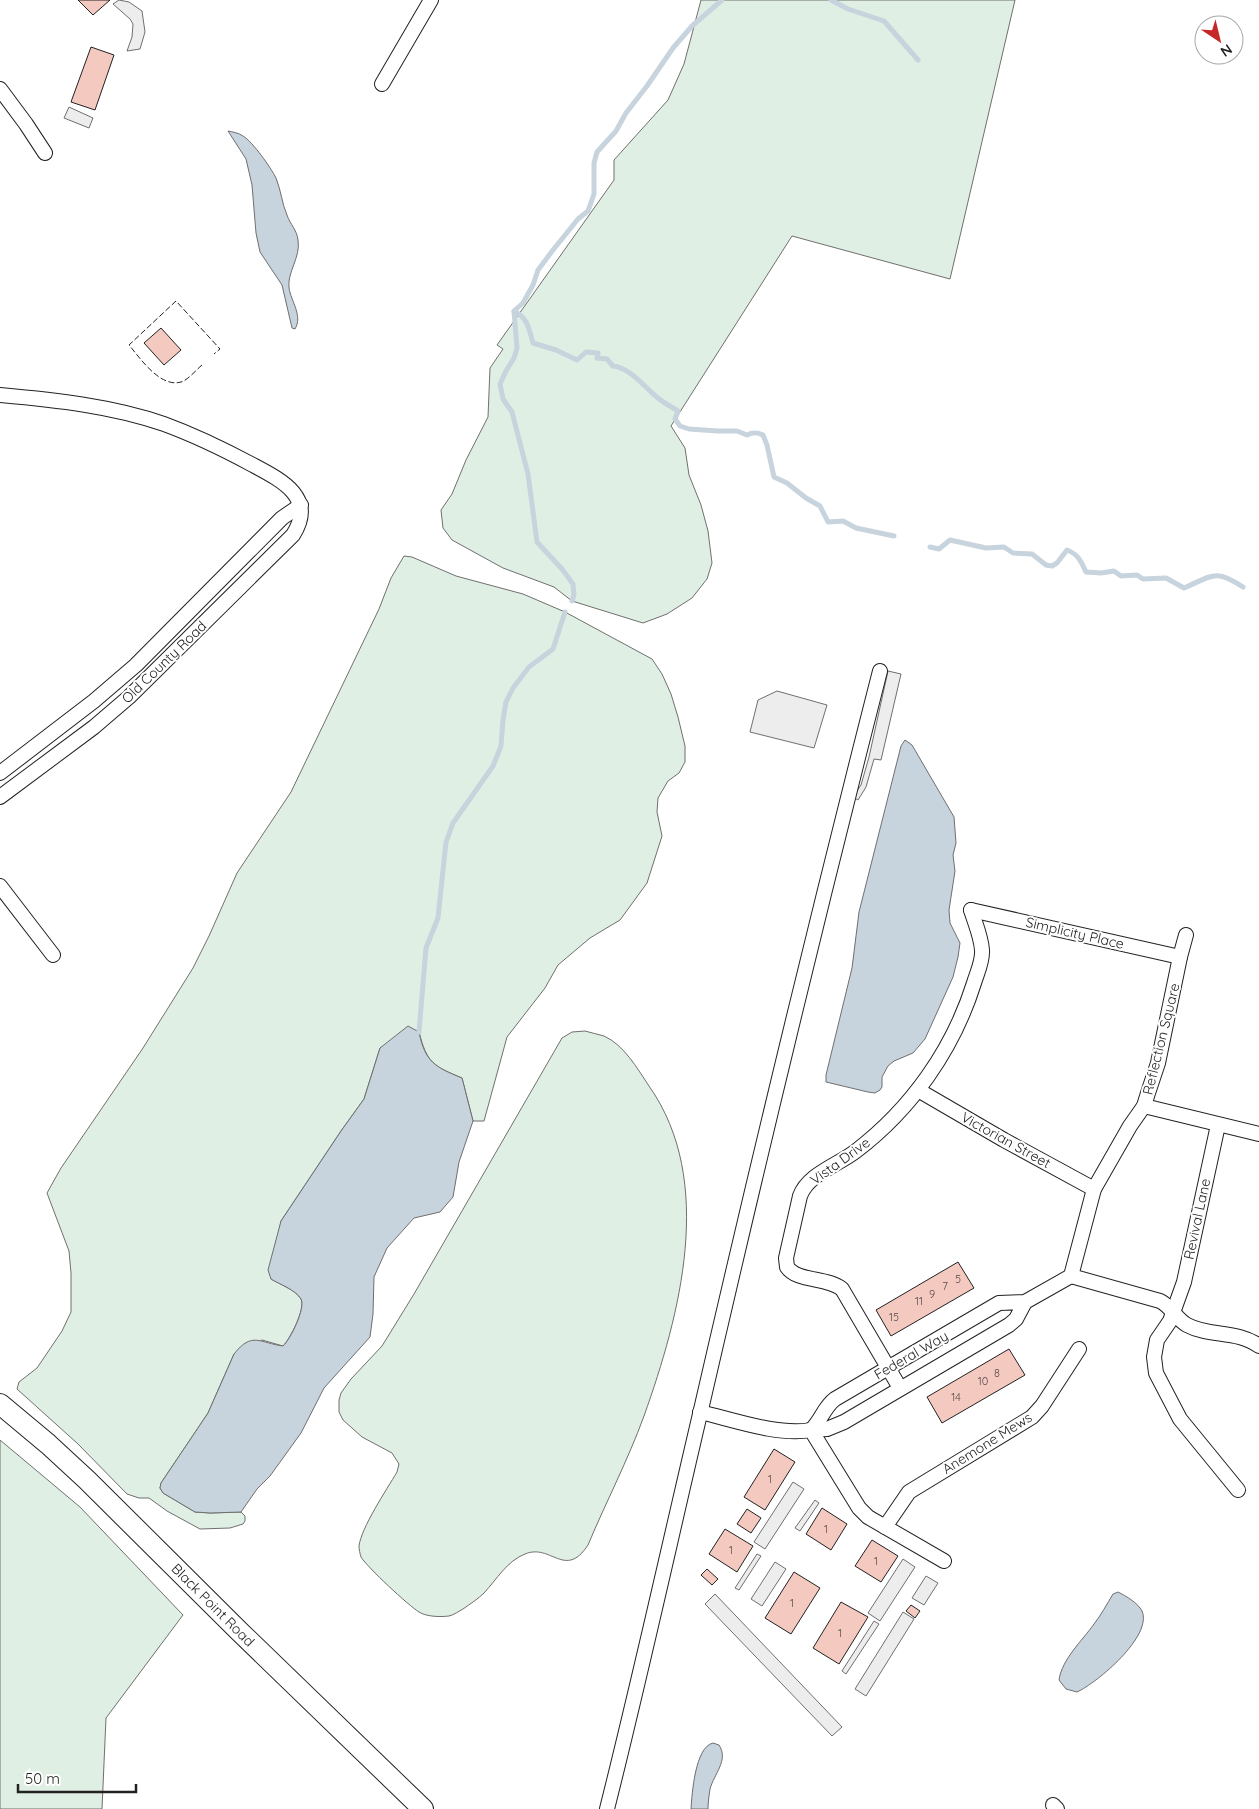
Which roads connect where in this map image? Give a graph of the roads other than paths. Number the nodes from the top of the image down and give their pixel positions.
1 (430, 0) edge
2 (382, 84) dead end
3 (0, 89) edge
4 (45, 153) dead end
5 (0, 395) edge
6 (301, 506) junction
7 (880, 671) dead end
8 (0, 773) edge
9 (0, 797) edge
10 (0, 886) edge
11 (971, 910) joint
12 (1186, 935) dead end
13 (53, 955) dead end
14 (1180, 957) junction
15 (918, 1090) junction
16 (1144, 1106) junction
17 (1218, 1125) junction
18 (1259, 1134) edge
19 (1094, 1189) junction
20 (1071, 1276) junction
21 (1025, 1302) junction
22 (1174, 1312) junction
23 (1258, 1343) edge
24 (1079, 1349) dead end
25 (888, 1368) junction
26 (900, 1388) junction
27 (0, 1404) edge
28 (700, 1412) junction
29 (811, 1430) junction
30 (1238, 1490) dead end
31 (885, 1526) junction
32 (944, 1561) dead end
33 (424, 1809) edge
34 (607, 1809) edge

1 - 2 street
3 - 4 street
5 - 6 street
6 - 8 street, Old County Road
6 - 9 street, Old County Road
7 - 28 street
10 - 13 street
11 - 14 street, Simplicity Place
11 - 15 street, Vista Drive
12 - 14 street, Reflection Square
14 - 16 street, Reflection Square
15 - 19 street, Victorian Street
15 - 25 street, Vista Drive
16 - 17 street
16 - 19 street, Reflection Square
17 - 18 street
17 - 22 street, Revival Lane
19 - 20 street, Reflection Square
20 - 21 street, Federal Way
20 - 22 street
21 - 25 street, Federal Way
21 - 26 street, Federal Way
22 - 23 street
22 - 30 street, Revival Lane
24 - 31 street, Anemone Mews
25 - 26 street, Vista Drive
25 - 29 street, Federal Way
26 - 29 street, Federal Way
27 - 33 main road, Black Point Road
28 - 29 street, Federal Way
28 - 34 street
29 - 31 street
31 - 32 street

